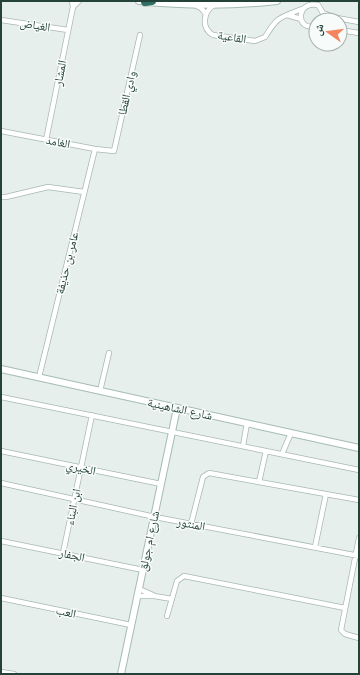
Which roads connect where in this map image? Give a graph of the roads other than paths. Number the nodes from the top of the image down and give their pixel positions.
1 (72, 1) edge
2 (79, 1) edge
3 (145, 1) edge
4 (277, 1) edge
5 (195, 4) junction
6 (215, 4) junction
7 (73, 6) junction
8 (302, 9) junction
9 (323, 12) edge
10 (206, 14) junction
11 (287, 15) junction
12 (301, 19) junction
13 (1, 20) edge
14 (348, 20) edge
15 (359, 22) edge
16 (308, 26) edge
17 (68, 30) junction
18 (348, 31) edge
19 (359, 33) edge
20 (140, 35) dead end
21 (1, 131) edge
22 (46, 140) junction
23 (94, 149) junction
24 (114, 151) joint
25 (84, 192) junction
26 (1, 197) edge
27 (108, 353) dead end
28 (1, 369) edge
29 (39, 378) junction
30 (100, 391) junction
31 (1, 397) edge
32 (177, 408) junction
33 (92, 415) junction
34 (247, 423) junction
35 (172, 432) junction
36 (291, 433) junction
37 (244, 446) junction
38 (359, 448) edge
39 (266, 450) junction
40 (1, 451) edge
41 (282, 454) junction
42 (81, 467) junction
43 (359, 470) edge
44 (259, 482) junction
45 (1, 483) edge
46 (161, 484) junction
47 (326, 494) junction
48 (74, 500) junction
49 (359, 500) edge
50 (155, 517) junction
51 (191, 524) junction
52 (359, 538) edge
53 (1, 541) edge
54 (315, 547) junction
55 (63, 553) junction
56 (357, 555) edge
57 (143, 570) junction
58 (139, 589) junction
59 (137, 596) junction
60 (154, 596) junction
61 (1, 598) edge
62 (172, 599) junction
63 (345, 608) junction
64 (168, 616) dead end
65 (131, 625) junction
66 (359, 638) edge
67 (1, 672) edge
68 (14, 674) edge
69 (121, 674) edge

1 - 7 street, المشار
2 - 7 street
3 - 5 street
4 - 6 street
5 - 6 street
5 - 10 street
6 - 10 street
7 - 17 street, المشار
8 - 9 street, القاعية
8 - 11 street, القاعية
8 - 12 street
10 - 11 street, القاعية
11 - 12 street
12 - 16 street
13 - 17 street, الغياض
14 - 15 street
17 - 22 street, المشار
18 - 19 street
20 - 24 street, وادي القطا
21 - 22 street, الغامد
22 - 23 street, الغامد
23 - 24 street, الغامد
23 - 25 street, عامر بن حذيفة
25 - 26 street
25 - 29 street, عامر بن حذيفة
27 - 30 street
28 - 29 street, شارع الشاهينية
29 - 30 street, شارع الشاهينية
30 - 32 street, شارع الشاهينية
31 - 33 street, شارع الشاهينية
32 - 34 street, شارع الشاهينية
32 - 35 street, شارع ام جولق
33 - 35 street, شارع الشاهينية
33 - 42 street, ابن البناء
34 - 36 street, شارع الشاهينية
34 - 37 street
35 - 37 street, شارع الشاهينية
35 - 46 street, شارع ام جولق
36 - 38 street, شارع الشاهينية
36 - 41 street
37 - 39 street, شارع الشاهينية
39 - 41 street, شارع الشاهينية
39 - 44 street
40 - 42 street, الخيري
41 - 43 street, شارع الشاهينية
42 - 46 street, الخيري
42 - 48 street, ابن البناء
44 - 47 street
44 - 51 street
45 - 48 street, المنثور
46 - 50 street, شارع ام جولق
47 - 49 street
47 - 54 street
48 - 50 street, المنثور
48 - 55 street, ابن البناء
50 - 51 street, المنثور
50 - 57 street, شارع ام جولق
51 - 54 street, المنثور
52 - 56 street
53 - 55 street, الجفار
54 - 56 street, المنثور
55 - 57 street, الجفار
56 - 63 street
57 - 58 street, شارع ام جولق
58 - 59 street, شارع ام جولق
58 - 60 street
59 - 60 street
59 - 65 street, شارع ام جولق
60 - 62 street
61 - 65 street, العب
62 - 63 street
62 - 64 street
63 - 66 street
65 - 69 street, شارع ام جولق
67 - 68 street

